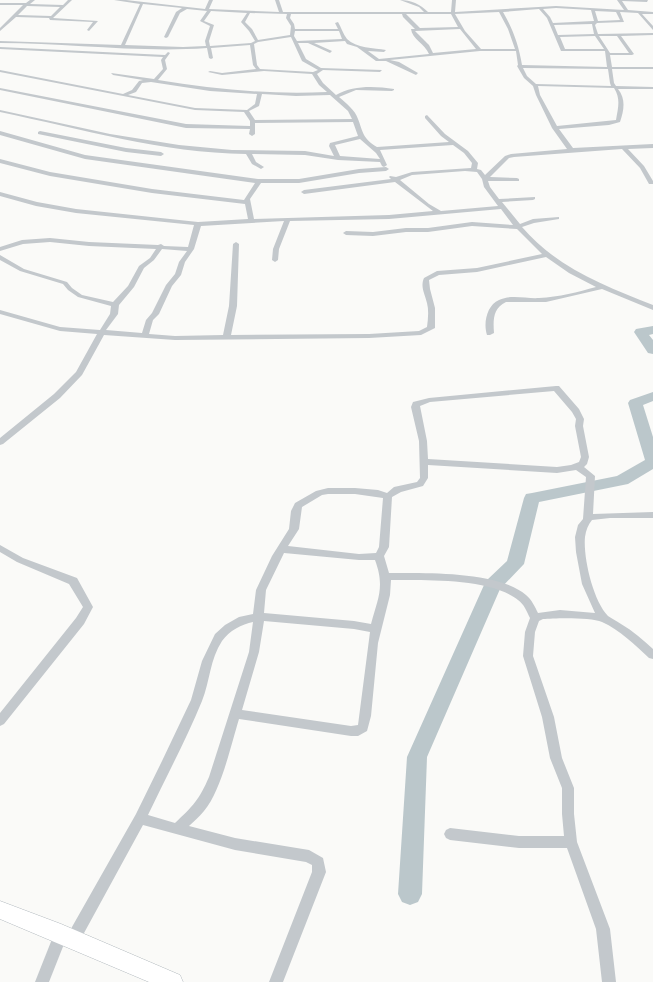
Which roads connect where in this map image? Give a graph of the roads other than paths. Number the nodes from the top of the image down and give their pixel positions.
1 (33, 0) edge
2 (70, 0) edge
3 (116, 0) edge
4 (120, 0) edge
5 (211, 0) edge
6 (277, 0) edge
7 (402, 0) edge
8 (454, 0) edge
9 (551, 0) edge
10 (618, 0) edge
11 (172, 2) dead end
12 (521, 2) dead end
13 (648, 2) edge
14 (142, 3) junction
15 (0, 4) edge
16 (26, 4) junction
17 (63, 6) junction
18 (168, 6) junction
19 (556, 7) junction
20 (186, 8) junction
21 (540, 8) junction
22 (522, 9) junction
23 (593, 9) junction
24 (208, 10) junction
25 (617, 10) junction
26 (500, 11) junction
27 (627, 11) junction
28 (249, 12) junction
29 (639, 12) junction
30 (281, 13) junction
31 (289, 13) junction
32 (653, 13) edge
33 (404, 14) junction
34 (428, 14) junction
35 (453, 14) junction
36 (16, 16) junction
37 (51, 18) junction
38 (0, 22) edge
39 (596, 22) junction
40 (8, 23) junction
41 (45, 23) dead end
42 (337, 23) dead end
43 (552, 24) junction
44 (462, 28) junction
45 (418, 29) junction
46 (653, 29) edge
47 (0, 30) edge
48 (89, 30) dead end
49 (294, 30) junction
50 (340, 30) junction
51 (653, 34) edge
52 (596, 35) junction
53 (618, 35) junction
54 (292, 36) junction
55 (558, 36) junction
56 (166, 37) dead end
57 (346, 40) junction
58 (258, 41) junction
59 (0, 42) edge
60 (296, 42) junction
61 (310, 42) junction
62 (252, 44) junction
63 (123, 45) junction
64 (208, 47) junction
65 (0, 48) edge
66 (174, 48) junction
67 (362, 49) junction
68 (480, 50) junction
69 (518, 50) junction
70 (384, 51) dead end
71 (330, 52) dead end
72 (607, 52) junction
73 (431, 54) junction
74 (165, 56) junction
75 (211, 58) dead end
76 (380, 60) junction
77 (519, 66) junction
78 (562, 68) junction
79 (653, 68) edge
80 (320, 69) junction
81 (609, 69) junction
82 (0, 71) edge
83 (259, 71) junction
84 (380, 71) dead end
85 (210, 72) dead end
86 (314, 73) junction
87 (113, 74) dead end
88 (416, 74) dead end
89 (564, 74) dead end
90 (566, 80) dead end
91 (155, 81) junction
92 (535, 84) junction
93 (567, 85) junction
94 (613, 86) junction
95 (653, 88) edge
96 (0, 89) edge
97 (392, 90) dead end
98 (260, 92) junction
99 (124, 94) junction
100 (334, 94) junction
101 (249, 110) dead end
102 (0, 111) edge
103 (427, 117) dead end
104 (356, 120) junction
105 (253, 121) junction
106 (78, 128) junction
107 (555, 128) junction
108 (0, 133) edge
109 (40, 133) dead end
110 (361, 137) junction
111 (651, 139) dead end
112 (78, 141) junction
113 (453, 143) junction
114 (640, 146) junction
115 (653, 146) edge
116 (623, 147) junction
117 (116, 148) junction
118 (378, 149) junction
119 (571, 150) junction
120 (248, 152) junction
121 (76, 154) junction
122 (161, 154) dead end
123 (338, 158) junction
124 (383, 160) junction
125 (0, 161) edge
126 (119, 162) junction
127 (261, 167) dead end
128 (386, 169) junction
129 (474, 169) junction
130 (485, 179) junction
131 (260, 180) junction
132 (396, 180) junction
133 (517, 180) dead end
134 (651, 183) dead end
135 (304, 192) dead end
136 (0, 194) edge
137 (533, 198) dead end
138 (498, 201) junction
139 (247, 202) junction
140 (502, 207) junction
141 (444, 213) junction
142 (557, 218) dead end
143 (288, 219) junction
144 (252, 222) junction
145 (198, 224) junction
146 (518, 227) junction
147 (346, 233) dead end
148 (236, 244) dead end
149 (161, 246) junction
150 (0, 249) edge
151 (191, 249) junction
152 (547, 255) junction
153 (0, 257) edge
154 (275, 260) dead end
155 (603, 287) junction
156 (115, 305) junction
157 (653, 308) edge
158 (0, 312) edge
159 (102, 332) junction
160 (490, 333) dead end
161 (145, 334) junction
162 (227, 338) junction
163 (0, 442) edge
164 (424, 462) junction
165 (578, 467) junction
166 (388, 496) junction
167 (653, 515) edge
168 (588, 519) junction
169 (0, 548) edge
170 (281, 549) junction
171 (379, 556) junction
172 (386, 576) junction
173 (259, 617) junction
174 (535, 618) junction
175 (604, 618) junction
176 (375, 629) junction
177 (653, 655) edge
178 (236, 714) junction
179 (0, 721) edge
180 (140, 818) junction
181 (177, 829) junction
182 (450, 834) dead end
183 (571, 842) junction
184 (0, 910) edge
185 (67, 937) junction
186 (42, 982) edge
187 (173, 982) edge
188 (276, 982) edge
189 (609, 982) edge

1 - 16 street
2 - 17 street
3 - 4 street
4 - 14 street
5 - 24 street
6 - 30 street
7 - 34 street
8 - 35 street
9 - 19 street
10 - 13 street
10 - 27 street
11 - 18 street
12 - 22 street
14 - 18 street
14 - 63 street
15 - 16 street
16 - 17 street
16 - 36 street
17 - 37 street
18 - 20 street
19 - 21 street
19 - 23 street
20 - 24 street
20 - 56 street
21 - 22 street
21 - 43 street
22 - 26 street
23 - 25 street
23 - 39 street
24 - 28 street
24 - 64 street
25 - 27 street
25 - 39 street
26 - 35 street
26 - 69 street
27 - 29 street
28 - 30 street
28 - 58 street
29 - 32 street
29 - 46 street
30 - 31 street
31 - 33 street
31 - 49 street
33 - 34 street
33 - 45 street
34 - 35 street
35 - 44 street
36 - 37 street
36 - 40 street
37 - 41 street
37 - 48 street
38 - 40 street
39 - 43 street
39 - 52 street
40 - 47 street
42 - 50 street
43 - 55 street
44 - 45 street
44 - 68 street
45 - 73 street
49 - 50 street
49 - 54 street
50 - 57 street
51 - 53 street
52 - 53 street
52 - 55 street
52 - 72 street
53 - 72 street
54 - 58 street
54 - 60 street
55 - 72 street
57 - 61 street
57 - 67 street
58 - 62 street
59 - 63 street
60 - 61 street
60 - 80 street
61 - 71 street
62 - 64 street
62 - 83 street
63 - 66 street
64 - 66 street
64 - 75 street
65 - 74 street
66 - 74 street
67 - 70 street
67 - 76 street
68 - 69 street
68 - 73 street
69 - 77 street
72 - 81 street
73 - 76 street
74 - 91 street
76 - 88 street
77 - 78 street
77 - 92 street
78 - 81 street
78 - 89 street
79 - 81 street
80 - 84 street
80 - 86 street
81 - 94 street
82 - 99 street
83 - 85 street
83 - 86 street
86 - 100 street
87 - 91 street
90 - 93 street
91 - 98 street
91 - 99 street
92 - 93 street
92 - 107 street
93 - 94 street
94 - 95 street
94 - 107 street
96 - 105 street
97 - 100 street
98 - 100 street
98 - 101 street
99 - 105 street
100 - 104 street
102 - 106 street
103 - 113 street
104 - 105 street
104 - 110 street
106 - 112 street
106 - 120 street
107 - 119 street
108 - 121 street
109 - 112 street
110 - 118 street
110 - 123 street
111 - 114 street
112 - 117 street
112 - 121 street
113 - 118 street
113 - 129 street
114 - 115 street
114 - 116 street
116 - 119 street
116 - 134 street
117 - 122 street
117 - 126 street
118 - 124 street
119 - 130 street
120 - 123 street
120 - 127 street
121 - 126 street
123 - 124 street
124 - 128 street
125 - 139 street
126 - 131 street
128 - 131 street
128 - 132 street
129 - 130 street
129 - 132 street
130 - 133 street
130 - 138 street
131 - 139 street
132 - 135 street
132 - 141 street
136 - 145 street
137 - 138 street
138 - 140 street
139 - 144 street
140 - 141 street
140 - 146 street
141 - 143 street
142 - 146 street
143 - 144 street
143 - 154 street
144 - 145 street
145 - 151 street
146 - 147 street
146 - 152 street
148 - 162 street
149 - 150 street
149 - 151 street
149 - 156 street
151 - 161 street
152 - 155 street
152 - 162 street
153 - 156 street
155 - 157 street
155 - 160 street
156 - 159 street
158 - 159 street
159 - 161 street
159 - 163 street
161 - 162 street
164 - 165 street
164 - 165 street
164 - 166 street
165 - 168 street
166 - 170 street
166 - 171 street
167 - 168 street
168 - 175 street
169 - 179 street
170 - 171 street
170 - 173 street
171 - 172 street
172 - 174 street
172 - 176 street
173 - 176 street
173 - 178 street
173 - 180 street
174 - 175 street
174 - 183 street
175 - 177 street
176 - 178 street
178 - 181 street
180 - 181 street
180 - 185 street
181 - 188 street
182 - 183 street
183 - 189 street
184 - 185 street
185 - 186 street
185 - 187 street

